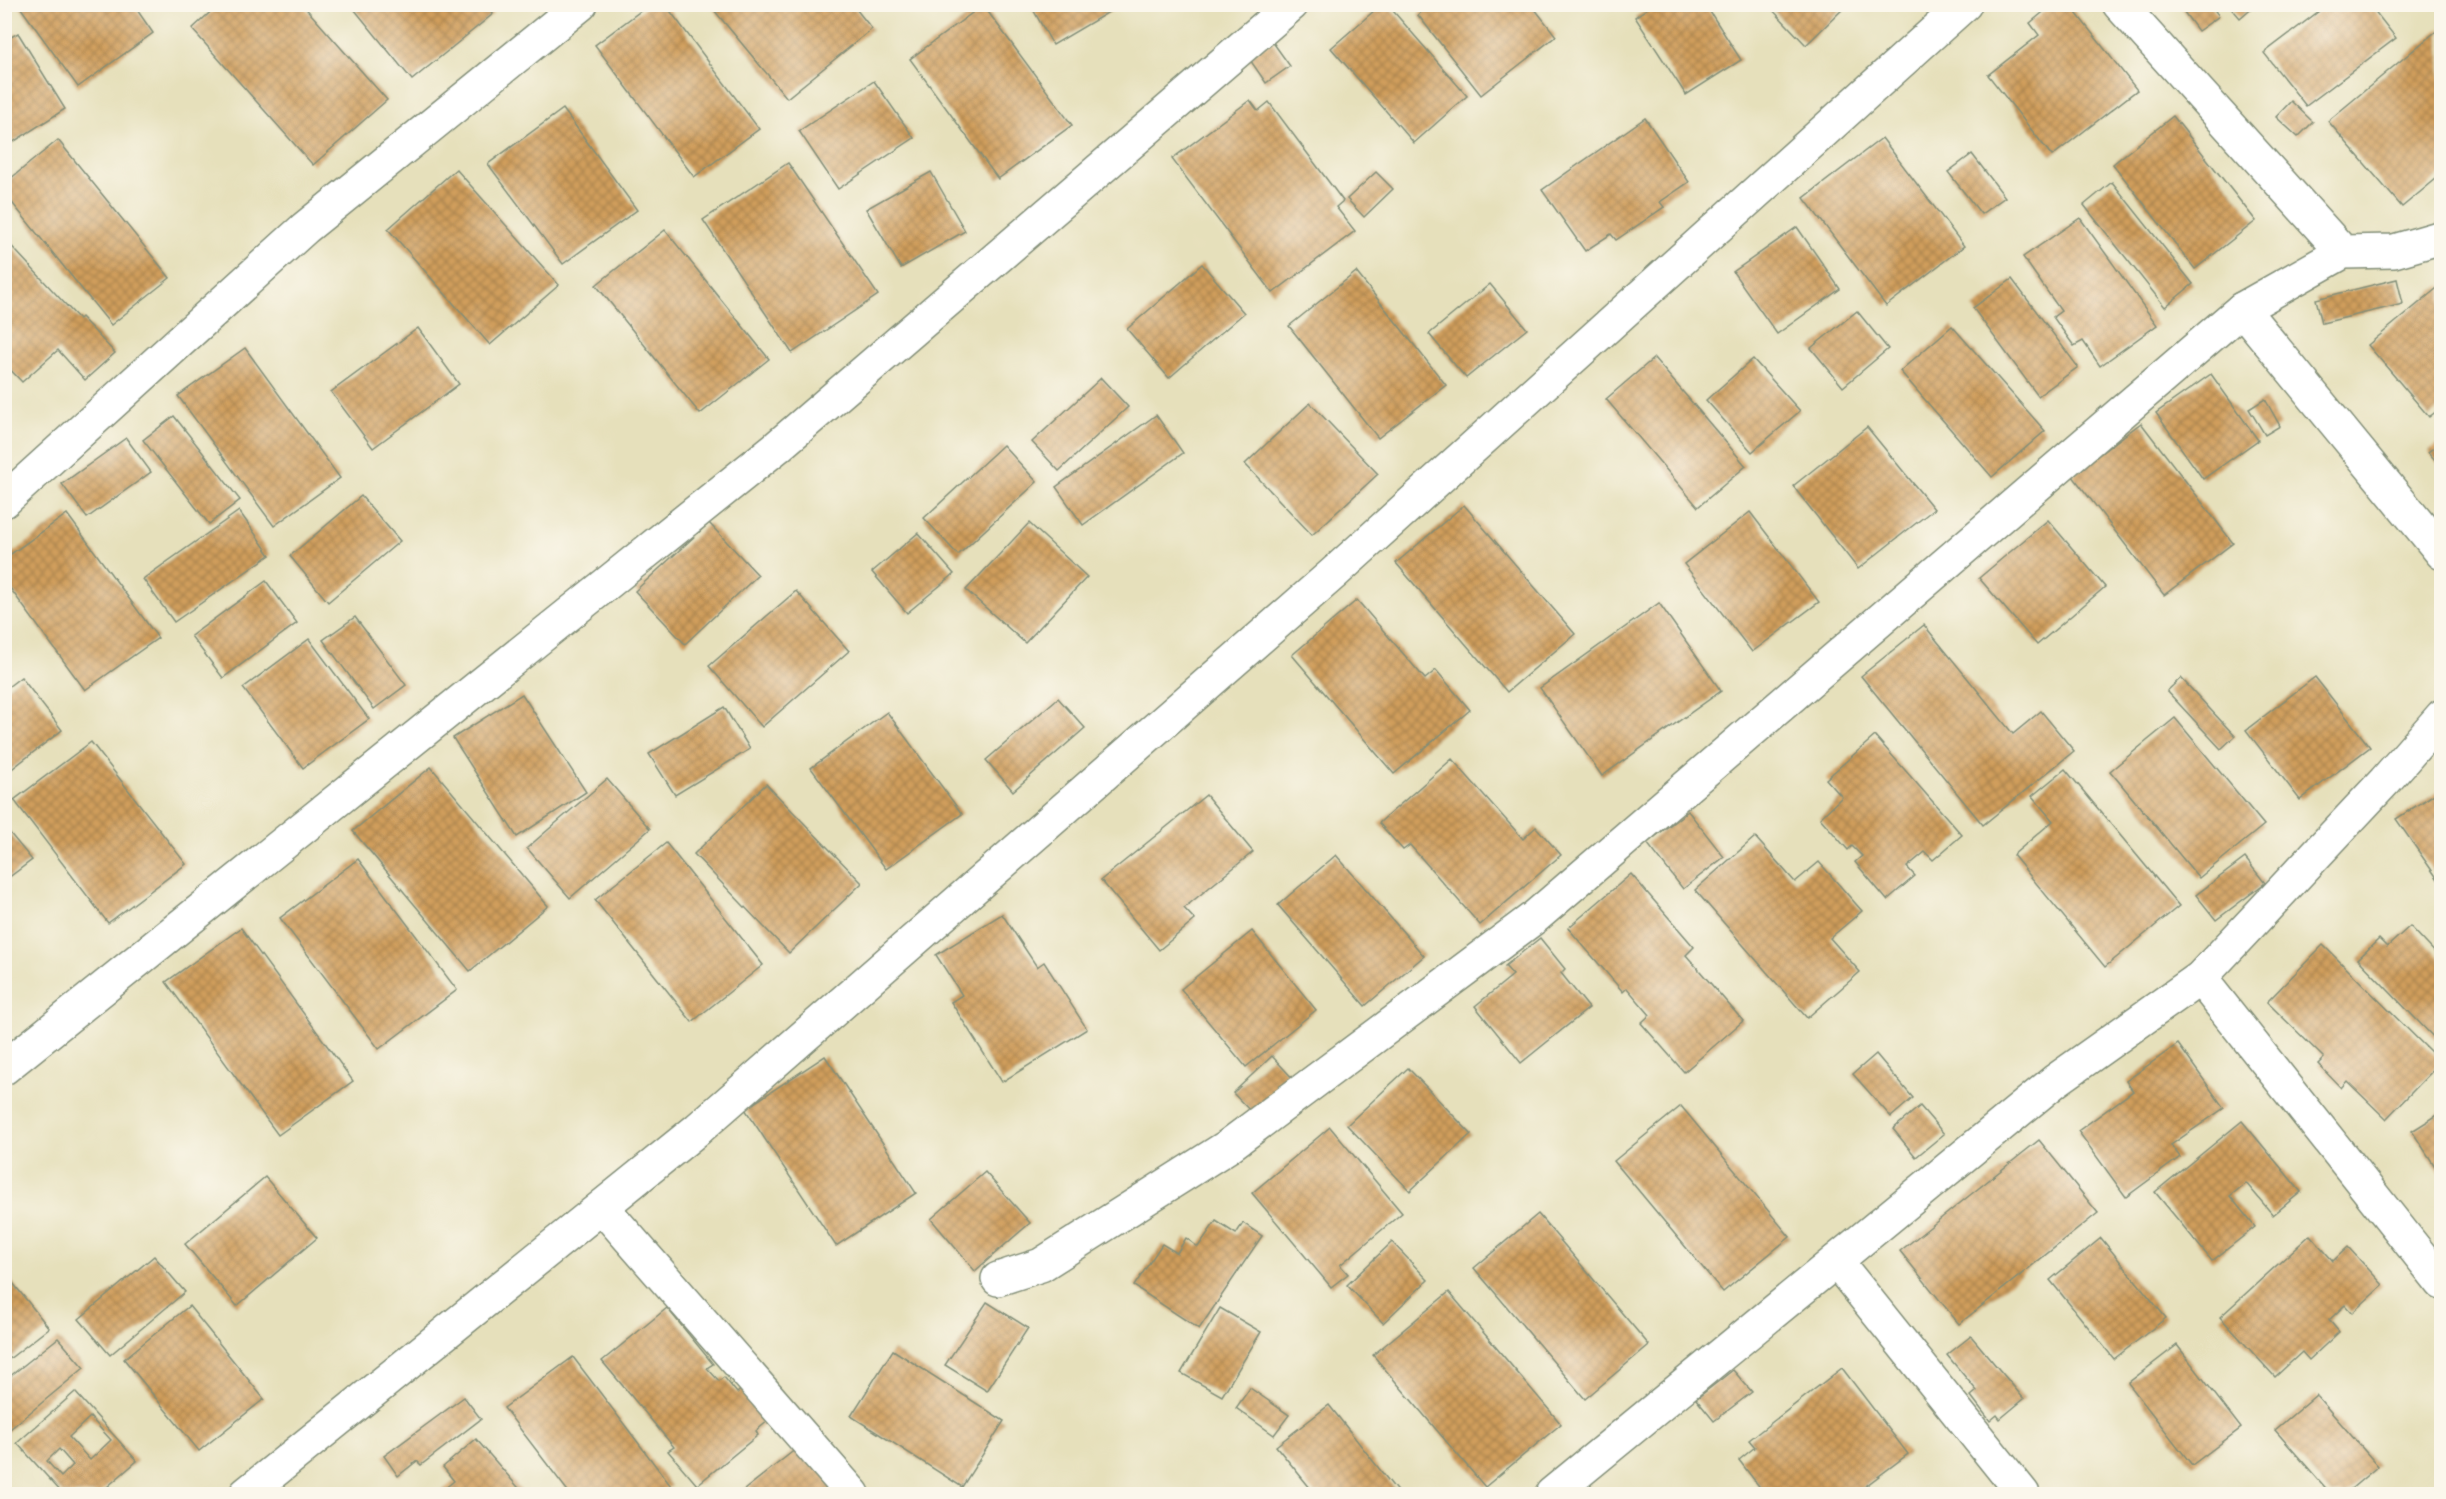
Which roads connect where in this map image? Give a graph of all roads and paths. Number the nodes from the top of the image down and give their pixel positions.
1 (581, 4) edge
2 (1292, 4) edge
3 (1965, 4) edge
4 (2119, 4) edge
5 (2442, 237) edge
6 (2343, 252) junction
7 (2242, 309) junction
8 (4, 501) edge
9 (2442, 553) edge
10 (2442, 716) edge
11 (2200, 978) junction
12 (4, 1068) edge
13 (602, 1207) junction
14 (1836, 1261) junction
15 (998, 1280) dead end
16 (2442, 1283) edge
17 (246, 1494) edge
18 (853, 1494) edge
19 (1552, 1494) edge
20 (2023, 1494) edge

1 - 8 street
2 - 12 street
3 - 13 street
4 - 6 street
5 - 6 street
6 - 7 street
7 - 9 street
7 - 15 street
10 - 11 street
11 - 14 street
11 - 16 street
13 - 17 street
13 - 18 street
14 - 19 street
14 - 20 street

